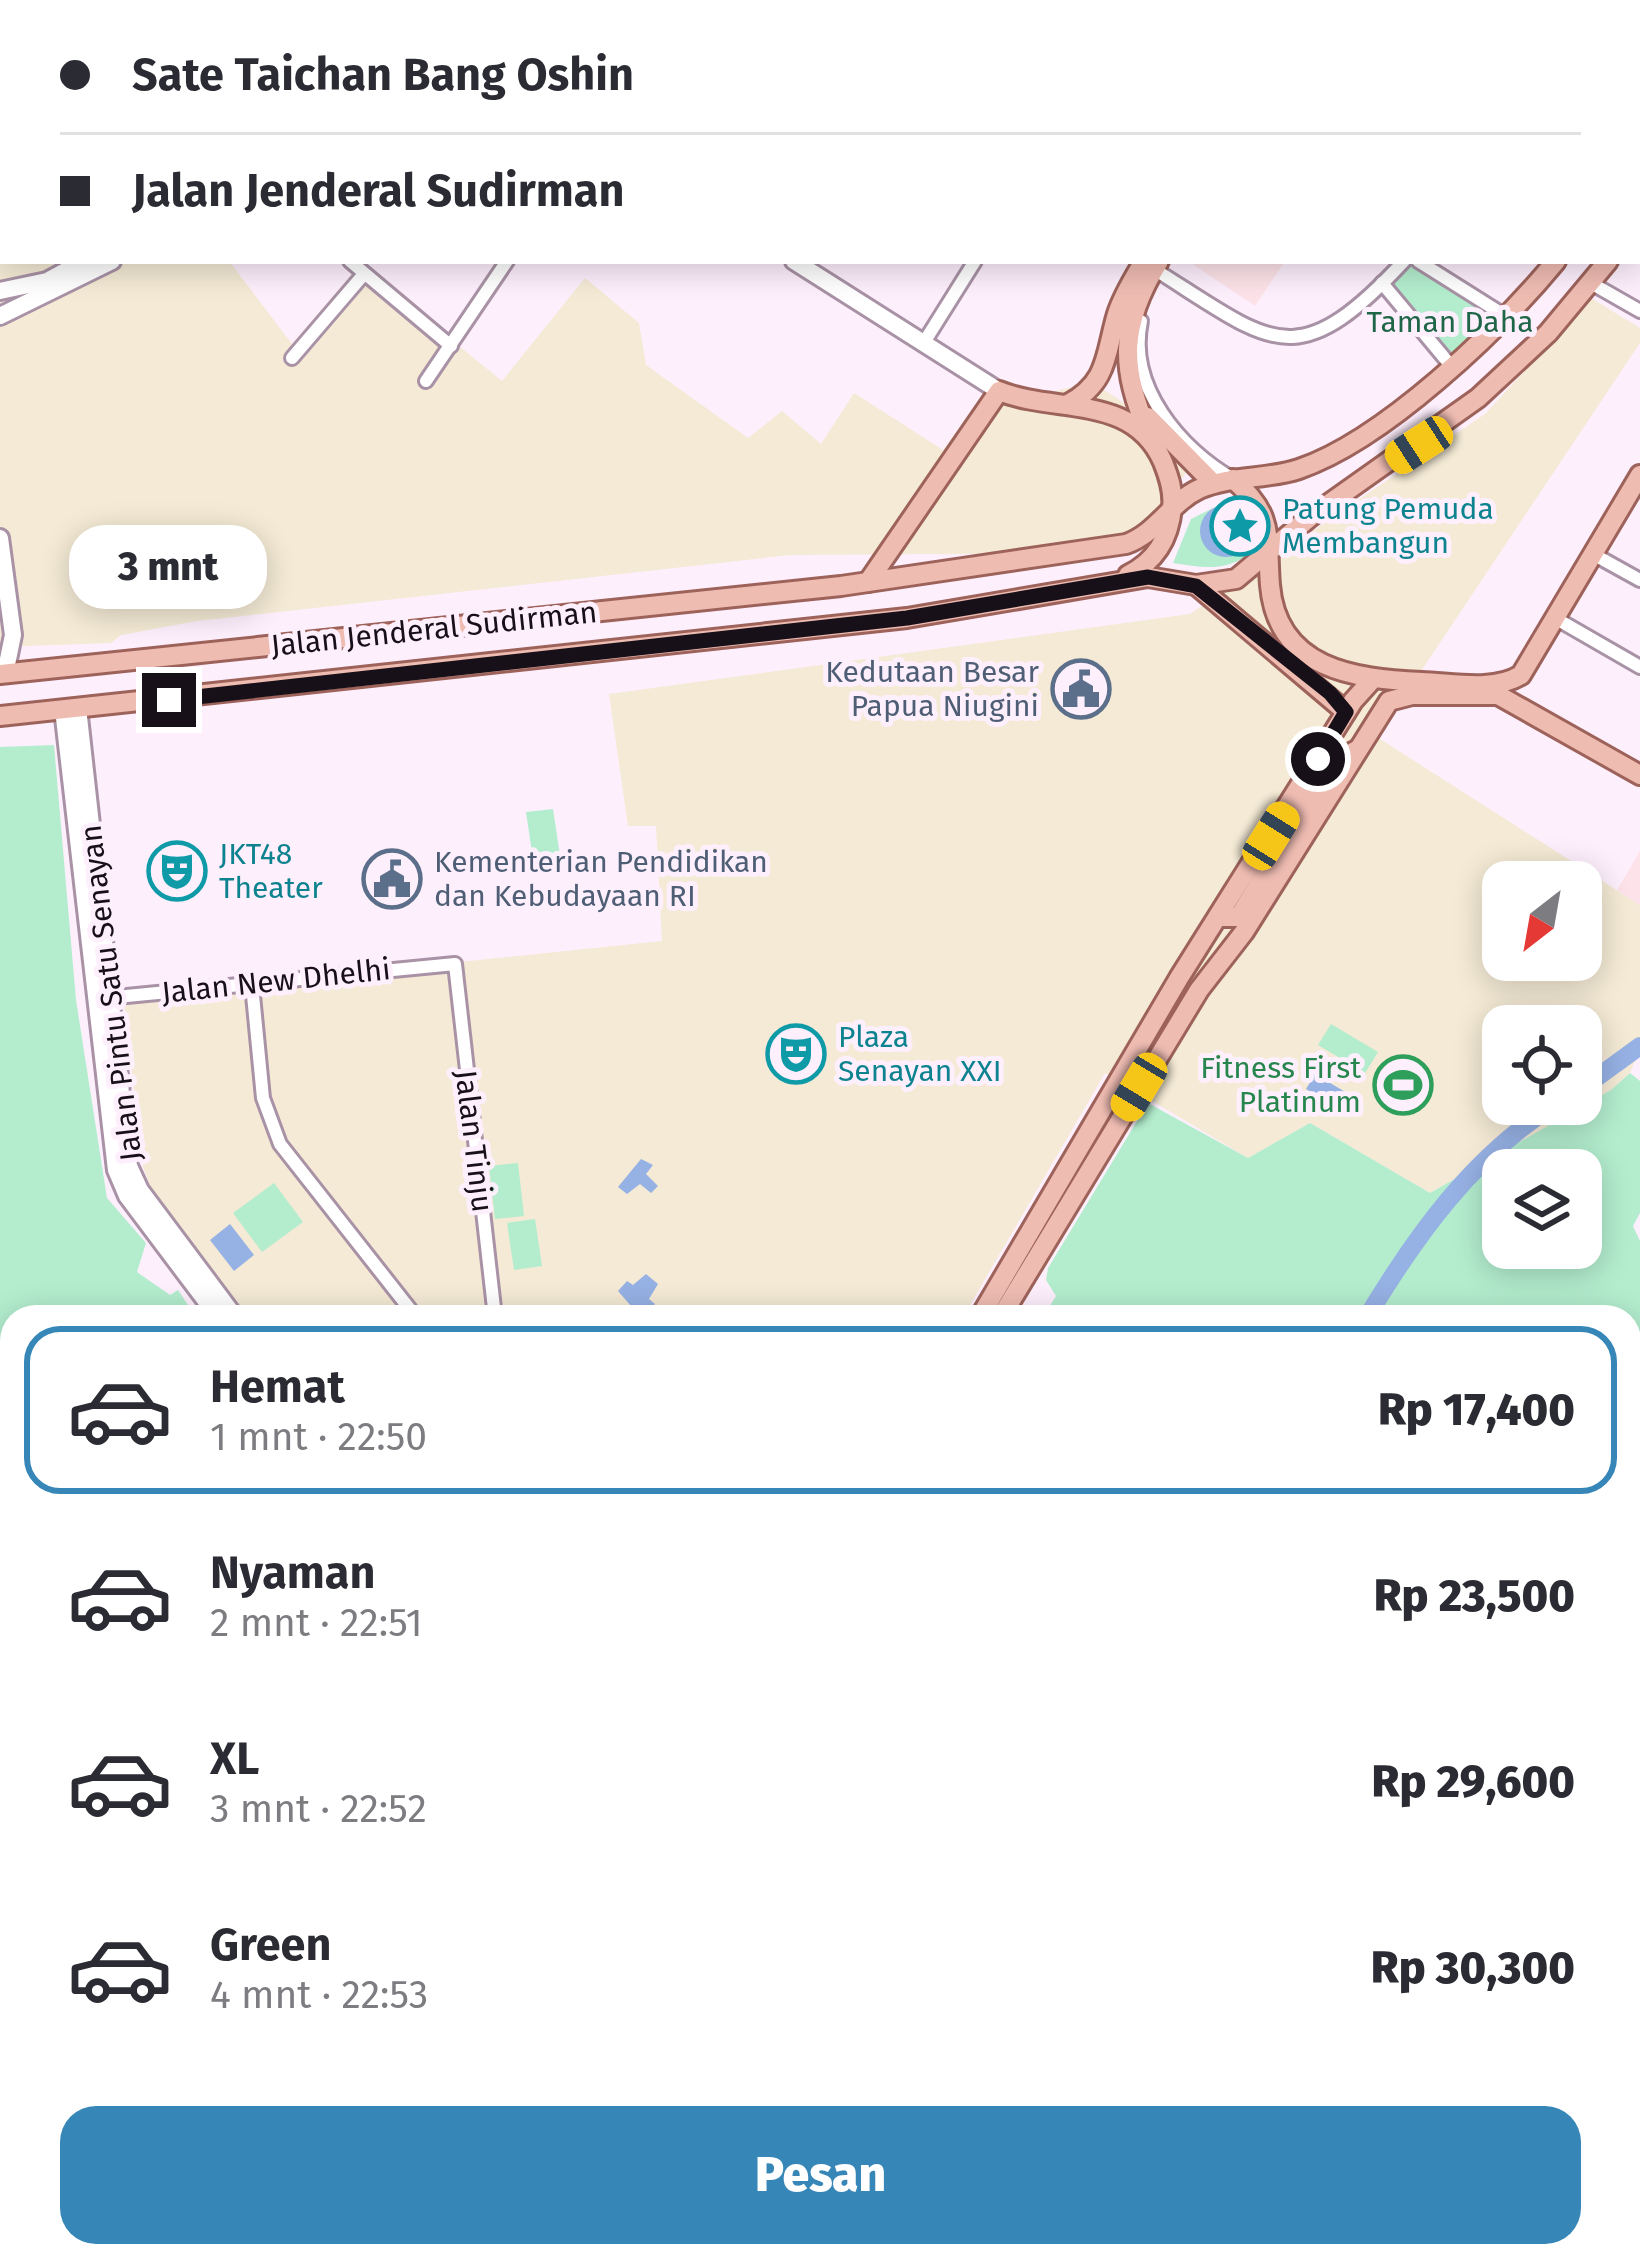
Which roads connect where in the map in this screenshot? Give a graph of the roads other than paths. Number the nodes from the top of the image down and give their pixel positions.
1 (78, 264) edge
2 (106, 264) edge
3 (353, 264) edge
4 (505, 264) edge
5 (803, 264) edge
6 (973, 264) edge
7 (1400, 264) edge
8 (1423, 264) edge
9 (1553, 264) edge
10 (1606, 264) edge
11 (1158, 265) edge
12 (364, 274) junction
13 (0, 280) edge
14 (1382, 283) junction
15 (1591, 283) junction
16 (20, 290) junction
17 (0, 291) edge
18 (1640, 311) edge
19 (0, 316) edge
20 (1507, 317) junction
21 (923, 344) junction
22 (451, 346) junction
23 (292, 358) dead end
24 (1452, 367) junction
25 (426, 381) dead end
26 (999, 391) junction
27 (1068, 404) junction
28 (1136, 405) junction
29 (1154, 445) junction
30 (1640, 475) edge
31 (1223, 481) junction
32 (1172, 512) junction
33 (0, 538) edge
34 (1593, 554) junction
35 (1269, 557) junction
36 (1640, 580) edge
37 (868, 582) junction
38 (1106, 585) junction
39 (1196, 586) junction
40 (1555, 618) junction
41 (1243, 620) junction
42 (1288, 639) junction
43 (13, 642) junction
44 (1640, 667) edge
45 (30, 671) junction
46 (2, 674) edge
47 (1342, 675) junction
48 (1521, 675) junction
49 (1372, 680) junction
50 (1330, 693) junction
51 (70, 708) junction
52 (1533, 711) junction
53 (1346, 712) junction
54 (0, 716) edge
55 (1357, 750) junction
56 (1640, 775) edge
57 (1220, 917) junction
58 (455, 964) joint
59 (252, 986) junction
60 (105, 998) junction
61 (1005, 1293) junction
62 (209, 1305) edge
63 (227, 1305) edge
64 (407, 1305) edge
65 (494, 1305) edge
66 (992, 1305) edge
67 (1003, 1305) edge

1 - 16 main road
2 - 19 main road
3 - 12 street
4 - 22 street
5 - 21 main road
6 - 21 street
7 - 14 street
8 - 20 street
9 - 20 main road
10 - 15 main road
11 - 14 street
11 - 27 main road
11 - 28 main road
11 - 31 street
12 - 22 street
12 - 23 street
13 - 16 main road
14 - 24 street
15 - 18 street
15 - 35 main road
16 - 17 main road
20 - 24 main road
21 - 26 main road
22 - 25 street
24 - 31 main road
26 - 27 main road
26 - 37 main road
27 - 29 main road
28 - 29 main road
28 - 31 main road
29 - 32 main road
30 - 34 main road
31 - 32 main road, Jalan Jenderal Sudirman
31 - 35 main road
32 - 37 main road, Jalan Jenderal Sudirman
32 - 38 main road
33 - 43 main road
34 - 36 street
34 - 40 main road
35 - 39 main road
35 - 42 main road
37 - 45 main road, Jalan Jenderal Sudirman
38 - 39 main road, Jalan Jenderal Sudirman
38 - 51 main road, Jalan Jenderal Sudirman
39 - 41 main road
40 - 44 street
40 - 48 main road
41 - 42 main road
41 - 50 main road
42 - 47 main road
43 - 45 main road
43 - 46 main road
45 - 46 main road, Jalan Jenderal Sudirman
47 - 49 main road
47 - 50 main road
48 - 49 main road
48 - 52 main road
49 - 53 main road
50 - 53 main road
51 - 54 main road, Jalan Jenderal Sudirman
51 - 60 main road, Jalan Pintu Satu Senayan
52 - 55 main road
52 - 56 main road
53 - 57 main road
55 - 57 main road
55 - 61 main road
57 - 61 main road
58 - 59 street, Jalan New Dhelhi
58 - 65 street, Jalan Tinju
59 - 60 street, Jalan New Dhelhi
59 - 64 street
60 - 62 main road, Jalan Pintu Satu Senayan
60 - 63 main road, Jalan Pintu Satu Senayan
61 - 66 main road
61 - 67 main road

